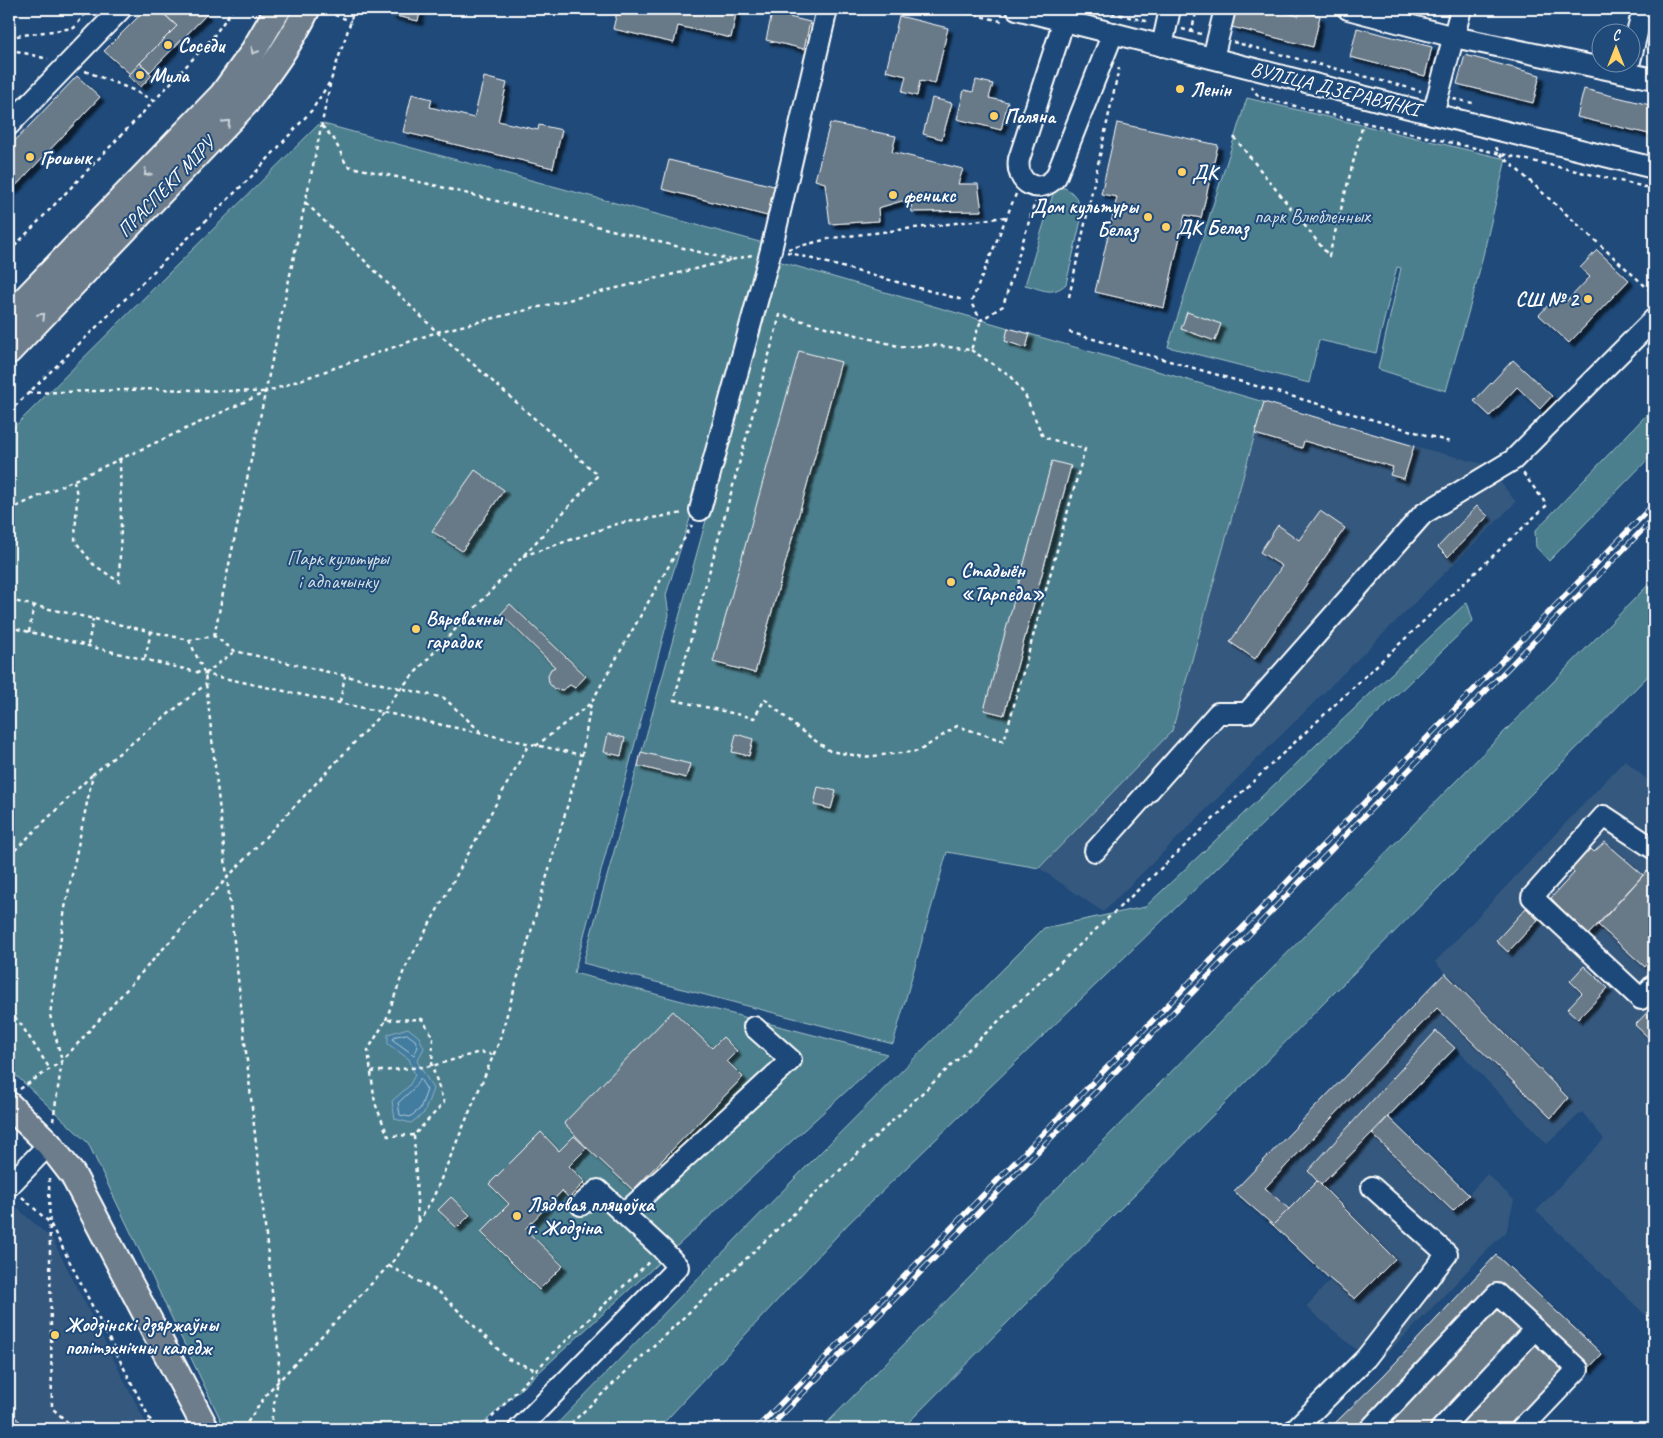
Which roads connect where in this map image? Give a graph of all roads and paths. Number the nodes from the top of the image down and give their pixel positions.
1 (89, 9) edge
2 (121, 9) edge
3 (233, 9) edge
4 (278, 9) edge
5 (353, 9) edge
6 (828, 9) edge
7 (950, 9) edge
8 (1096, 9) edge
9 (1348, 9) edge
10 (1461, 9) edge
11 (1643, 9) edge
12 (317, 10) edge
13 (1065, 14) edge
14 (1011, 16) edge
15 (1168, 17) edge
16 (351, 21) junction
17 (1640, 22) edge
18 (1221, 24) edge
19 (9, 37) edge
20 (1454, 37) junction
21 (1110, 40) junction
22 (1162, 46) junction
23 (1213, 58) junction
24 (1590, 59) edge
25 (1640, 71) edge
26 (1654, 79) edge
27 (331, 80) junction
28 (1248, 81) dead end
29 (1436, 105) junction
30 (1363, 124) junction
31 (9, 125) edge
32 (322, 126) junction
33 (1234, 136) dead end
34 (1499, 152) junction
35 (1654, 168) edge
36 (1031, 183) junction
37 (1654, 188) edge
38 (305, 202) junction
39 (1006, 217) junction
40 (771, 250) junction
41 (9, 252) edge
42 (732, 260) junction
43 (1654, 294) edge
44 (1069, 297) dead end
45 (963, 300) dead end
46 (9, 316) edge
47 (1654, 319) edge
48 (981, 320) junction
49 (437, 332) junction
50 (1069, 332) dead end
51 (971, 350) junction
52 (9, 352) edge
53 (266, 392) junction
54 (28, 393) junction
55 (9, 412) edge
56 (1450, 442) dead end
57 (120, 459) junction
58 (1514, 460) junction
59 (74, 481) junction
60 (9, 510) edge
61 (700, 510) junction
62 (522, 556) junction
63 (9, 600) edge
64 (34, 606) junction
65 (93, 619) junction
66 (9, 627) edge
67 (29, 632) junction
68 (151, 632) junction
69 (214, 636) junction
70 (189, 640) junction
71 (88, 645) junction
72 (235, 651) junction
73 (145, 658) junction
74 (205, 674) junction
75 (345, 676) junction
76 (206, 684) junction
77 (401, 688) junction
78 (340, 702) junction
79 (591, 703) junction
80 (383, 712) junction
81 (482, 734) junction
82 (529, 744) junction
83 (536, 746) junction
84 (582, 755) junction
85 (93, 774) junction
86 (1654, 849) edge
87 (1095, 851) dead end
88 (9, 856) edge
89 (227, 878) junction
90 (1654, 985) edge
91 (9, 1011) edge
92 (386, 1020) junction
93 (754, 1028) dead end
94 (494, 1055) junction
95 (62, 1061) junction
96 (432, 1066) junction
97 (50, 1069) junction
98 (371, 1072) junction
99 (13, 1098) edge
100 (414, 1135) junction
101 (49, 1144) junction
102 (49, 1173) dead end
103 (9, 1185) edge
104 (1372, 1187) dead end
105 (581, 1205) dead end
106 (624, 1214) junction
107 (50, 1223) junction
108 (418, 1223) junction
109 (662, 1250) junction
110 (389, 1266) junction
111 (1535, 1329) junction
112 (536, 1370) junction
113 (276, 1385) junction
114 (75, 1429) edge
115 (155, 1429) edge
116 (206, 1429) edge
117 (244, 1429) edge
118 (270, 1429) edge
119 (481, 1429) edge
120 (519, 1429) edge
121 (565, 1429) edge
122 (1295, 1429) edge
123 (1370, 1429) edge
124 (1441, 1429) edge
125 (1521, 1429) edge

1 - 19 path
2 - 31 street
3 - 41 path
4 -> 46 main road, ПРАСПЕКТ МІРУ
5 - 16 path
6 - 40 street
7 - 14 path
8 - 15 path
9 - 20 street
10 - 20 street
11 - 17 street
12 - 16 path
52 -> 12 main road, ПРАСПЕКТ МІРУ
13 - 14 street, ВУЛІЦА ДЗЕРАВЯНКІ
13 - 21 street, ВУЛІЦА ДЗЕРАВЯНКІ
13 - 36 street
15 - 18 path
15 - 22 street
16 - 27 path
18 - 23 street
18 - 29 path
20 - 24 street
20 - 29 street
21 - 22 street, ВУЛІЦА ДЗЕРАВЯНКІ
21 - 36 street
21 - 44 path
22 - 23 street, ВУЛІЦА ДЗЕРАВЯНКІ
23 - 29 street, ВУЛІЦА ДЗЕРАВЯНКІ
25 - 26 street
27 - 32 path
27 - 54 path
28 - 30 path
29 - 35 street, ВУЛІЦА ДЗЕРАВЯНКІ
30 - 33 path
30 - 34 path
32 - 38 path
32 - 42 path
34 - 37 path
34 - 43 path
36 - 39 path
36 - 48 path
38 - 49 path
38 - 53 path
39 - 45 path
39 - 48 path
40 - 42 path
40 - 61 street
42 - 49 path
47 - 58 street
48 - 51 path
49 - 53 path
49 - 62 path
50 - 56 path
51 - 51 path
53 - 54 path
53 - 57 path
53 - 69 path
54 - 55 path
57 - 59 path
57 - 59 path
58 - 87 street
58 - 121 path
59 - 60 path
61 - 62 path
61 - 79 path
62 - 77 path
63 - 64 path
64 - 65 path
64 - 67 path
65 - 68 path
65 - 71 path
66 - 67 path
67 - 71 path
68 - 70 path
68 - 73 path
69 - 70 path
69 - 72 path
70 - 74 path
71 - 73 path
72 - 74 path
72 - 75 path
73 - 74 path
74 - 76 path
74 - 78 path
75 - 77 path
75 - 78 path
76 - 85 path
76 - 89 path
77 - 80 path
77 - 81 path
78 - 80 path
79 - 83 path
79 - 84 path
80 - 81 path
80 - 89 path
81 - 82 path
82 - 83 path
82 - 92 path
83 - 84 path
84 - 94 path
85 - 88 path
85 - 95 path
86 - 90 street
89 - 95 path
89 - 113 path
91 - 97 path
92 - 96 path
92 - 98 path
93 - 106 street
94 - 96 path
94 - 108 path
95 - 97 path
95 - 101 path
96 - 98 path
96 - 100 path
97 - 99 path
98 - 100 path
99 - 101 main road
100 - 108 path
101 - 103 street
101 - 116 main road
102 - 107 path
103 - 107 path
104 - 122 street
105 - 106 street
106 - 109 street
107 - 114 path
107 - 115 path
108 - 110 path
109 - 112 path
109 - 120 street
110 - 112 path
110 - 113 path
111 - 123 street
111 - 124 street
111 - 125 street
112 - 119 path
113 - 117 path
113 - 118 path

